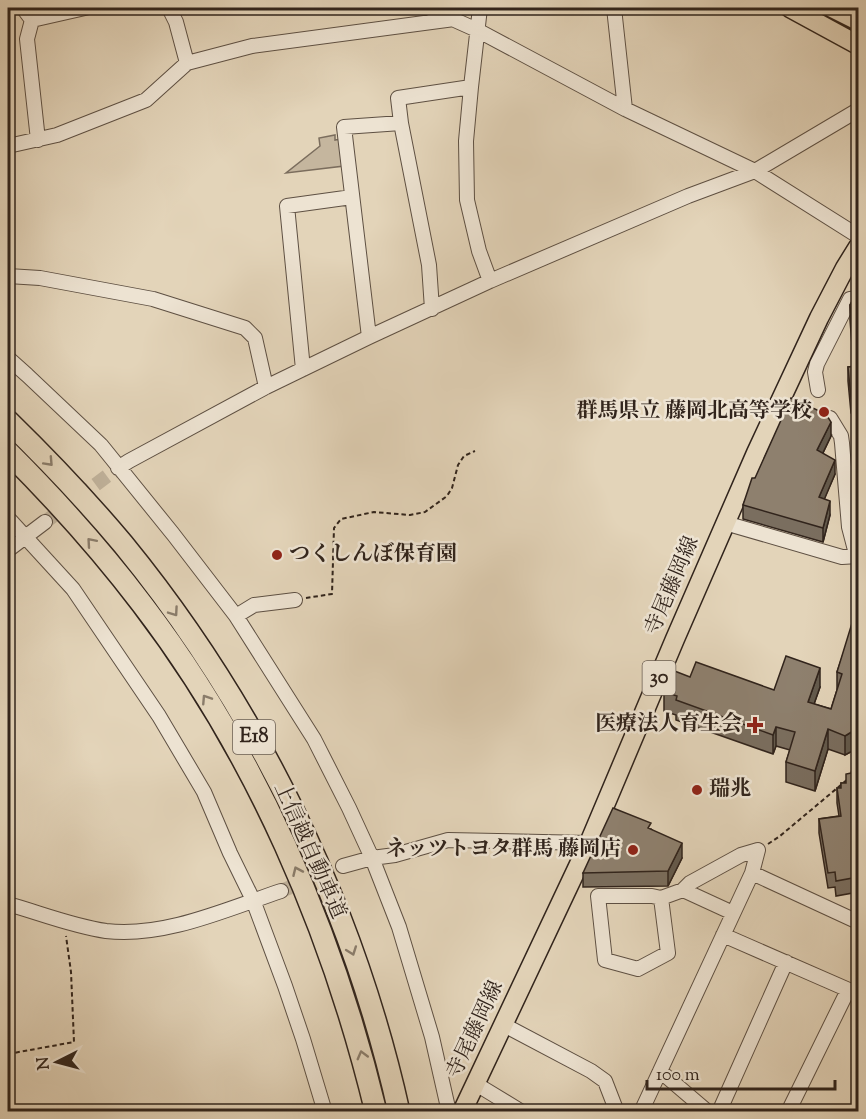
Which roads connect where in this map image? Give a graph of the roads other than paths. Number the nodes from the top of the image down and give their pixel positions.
1 (86, 8) edge
2 (169, 8) edge
3 (428, 8) edge
4 (480, 8) edge
5 (614, 8) edge
6 (790, 8) edge
7 (832, 8) edge
8 (28, 12) edge
9 (454, 19) junction
10 (858, 21) edge
11 (477, 30) junction
12 (858, 45) edge
13 (187, 63) junction
14 (471, 87) junction
15 (625, 109) junction
16 (858, 110) edge
17 (401, 123) junction
18 (38, 140) junction
19 (8, 146) edge
20 (755, 171) junction
21 (352, 197) junction
22 (858, 236) edge
23 (858, 247) edge
24 (8, 276) edge
25 (490, 281) junction
26 (858, 297) edge
27 (432, 309) junction
28 (369, 337) junction
29 (8, 358) edge
30 (303, 369) junction
31 (266, 387) junction
32 (818, 390) dead end
33 (830, 418) edge
34 (8, 421) edge
35 (8, 452) edge
36 (118, 468) junction
37 (8, 518) edge
38 (45, 522) tunnel mouth
39 (725, 523) junction
40 (24, 537) junction
41 (8, 550) edge
42 (858, 550) edge
43 (858, 556) edge
44 (295, 600) road end
45 (236, 616) junction
46 (589, 843) junction
47 (372, 858) junction
48 (344, 866) tunnel mouth
49 (752, 873) junction
50 (683, 890) junction
51 (281, 891) tunnel mouth
52 (661, 898) junction
53 (253, 900) junction
54 (8, 904) edge
55 (733, 913) junction
56 (858, 922) edge
57 (723, 935) junction
58 (786, 962) junction
59 (853, 992) edge
60 (504, 1025) junction
61 (660, 1071) junction
62 (476, 1084) junction
63 (325, 1112) edge
64 (376, 1112) edge
65 (399, 1112) edge
66 (449, 1112) edge
67 (462, 1112) edge
68 (522, 1112) edge
69 (617, 1112) edge
70 (641, 1112) edge
71 (708, 1112) edge
72 (719, 1112) edge
73 (788, 1112) edge

1 - 8 street
2 - 13 street
3 - 9 street
4 - 11 street
5 - 15 street
6 - 12 main road
7 - 10 main road
8 - 18 street
9 - 11 street
9 - 13 street
11 - 14 street
11 - 15 street
13 - 18 street
14 - 17 street
14 - 25 street
15 - 20 street
16 - 20 street
17 - 21 street
17 - 27 street
18 - 19 street
20 - 22 street
20 - 25 street
21 - 28 street
21 - 30 street
23 - 39 main road, 寺尾藤岡線 / 30
24 - 31 street
25 - 27 street
26 - 32 street
27 - 28 street
28 - 30 street
29 - 36 street
30 - 31 street
31 - 36 street
33 - 42 street
34 -> 65 highway, 上信越自動車道 / E18
64 -> 35 highway, 上信越自動車道 / E18
36 - 45 street
37 - 40 street
38 - 40 street
39 - 43 street
39 - 46 main road, 寺尾藤岡線 / 30
40 - 41 street
40 - 53 street
44 - 45 street
45 - 47 street
46 - 47 street
46 - 60 main road, 寺尾藤岡線 / 30
47 - 48 street
47 - 66 street
49 - 50 street
49 - 55 street
49 - 56 street
50 - 52 street
50 - 55 street
51 - 53 street
52 - 52 street
53 - 54 street
53 - 63 street
55 - 57 street
57 - 58 street
57 - 61 street
58 - 59 street
58 - 72 street
59 - 73 street
60 - 62 main road, 寺尾藤岡線 / 30
60 - 69 street
61 - 70 street
61 - 71 street
62 - 67 main road, 寺尾藤岡線 / 30
62 - 68 street

